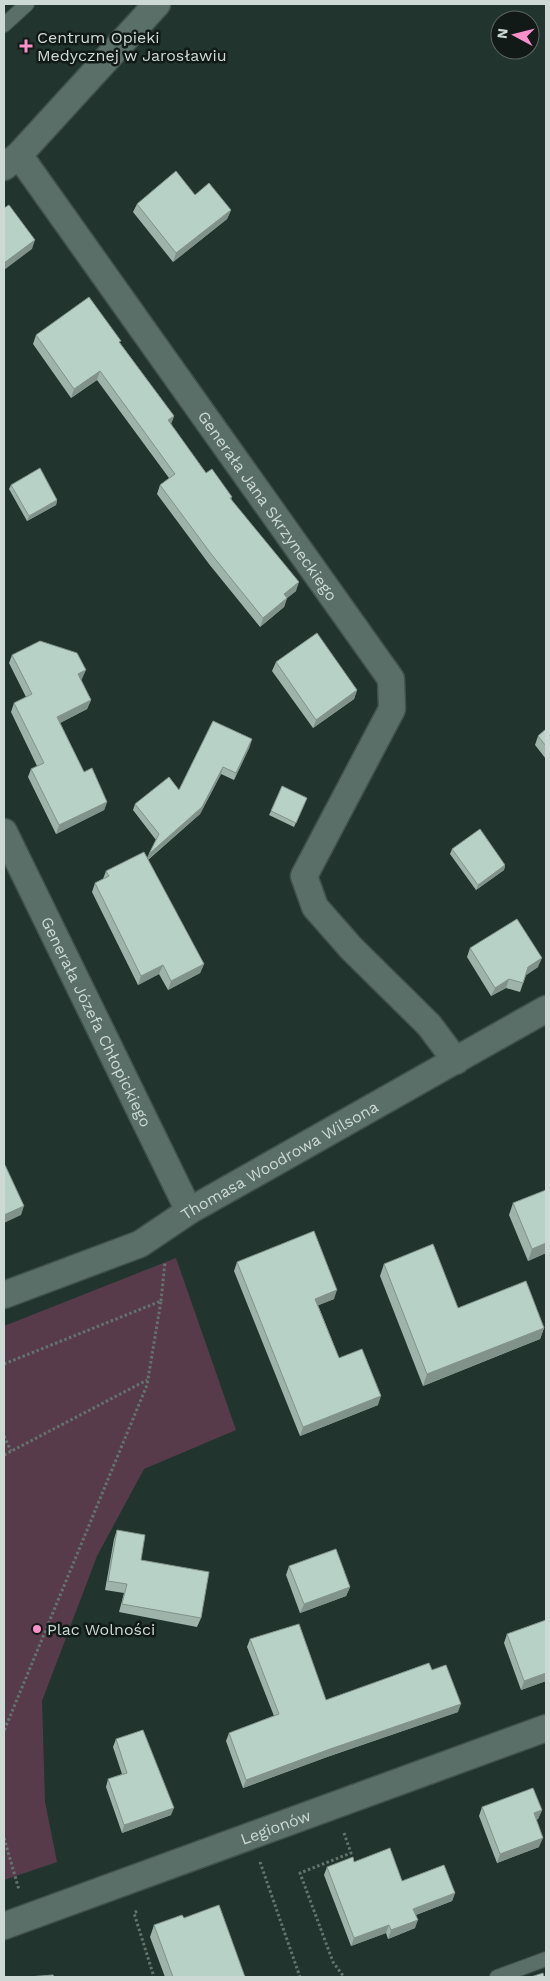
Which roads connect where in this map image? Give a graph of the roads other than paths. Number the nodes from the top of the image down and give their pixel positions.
1 (27, 4) edge
2 (157, 4) edge
3 (4, 24) edge
4 (11, 161) edge
5 (4, 832) edge
6 (546, 1009) edge
7 (456, 1061) junction
8 (189, 1211) junction
9 (4, 1295) edge
10 (546, 1728) edge
11 (15, 1922) edge
12 (546, 1959) edge
13 (496, 1977) edge

1 - 3 lane
2 - 4 street
4 - 7 street, Generała Jana Skrzyneckiego
5 - 8 street, Generała Józefa Chłopickiego
6 - 7 street, Thomasa Woodrowa Wilsona
7 - 8 street, Thomasa Woodrowa Wilsona
8 - 9 street, Thomasa Woodrowa Wilsona
10 - 11 street, Legionów
12 - 13 lane

